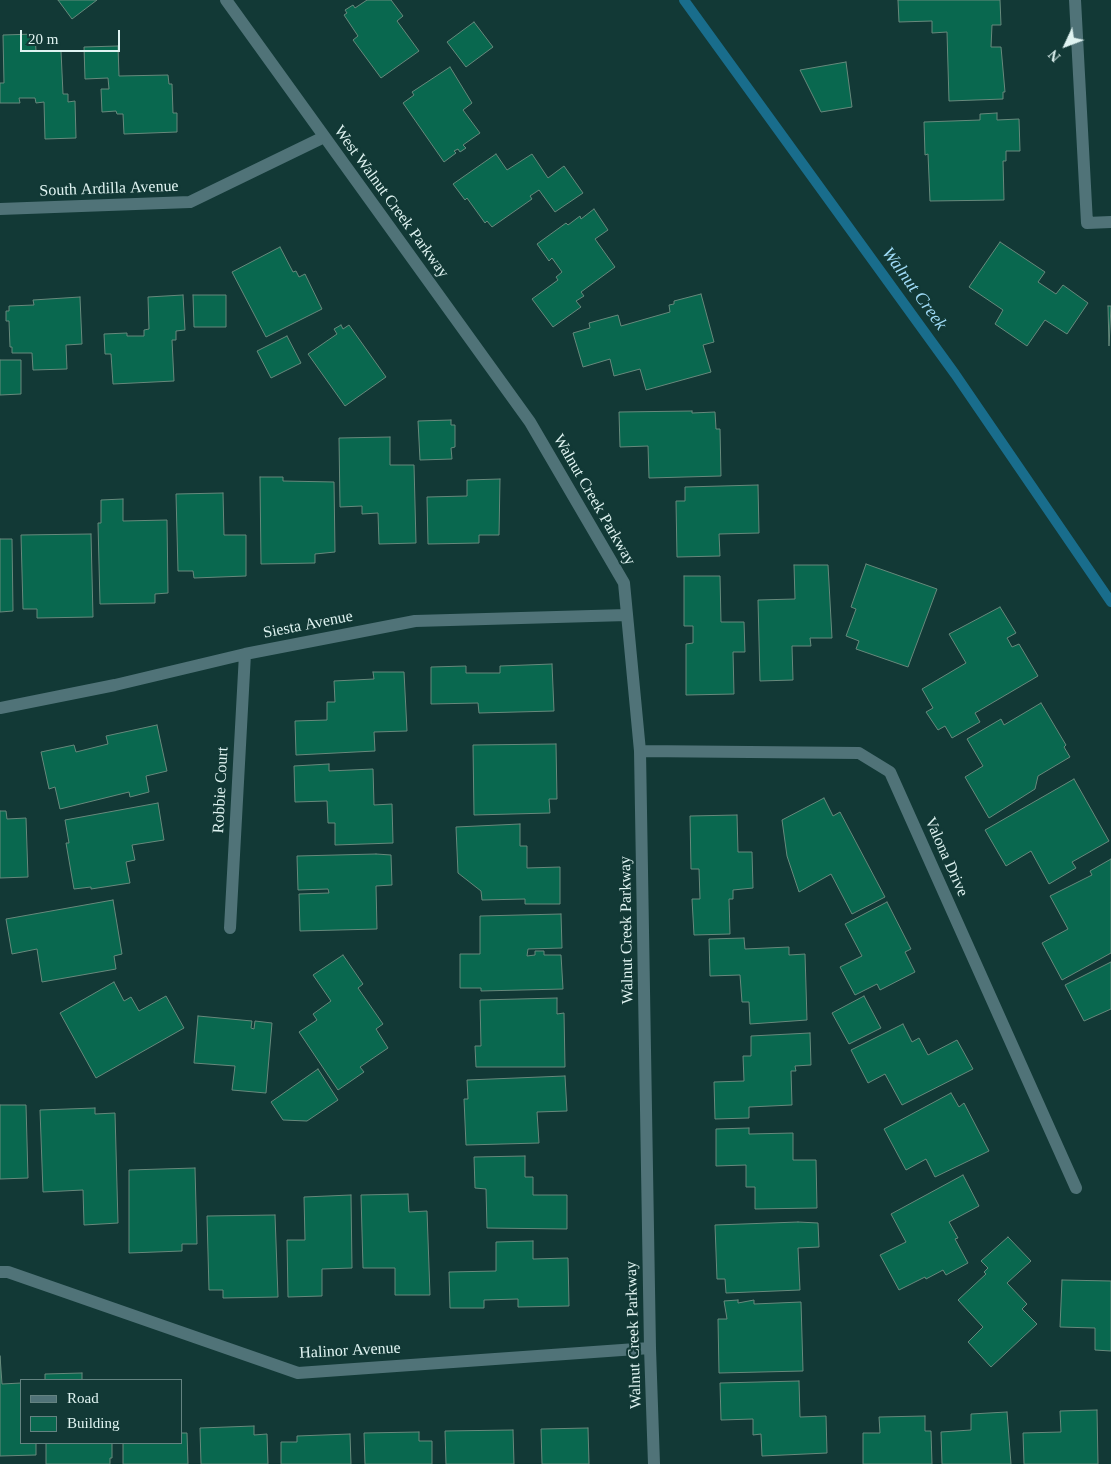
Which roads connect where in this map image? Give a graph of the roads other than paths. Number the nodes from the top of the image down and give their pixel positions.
1 (226, 0) edge
2 (1075, 0) edge
3 (324, 137) junction
4 (0, 209) edge
5 (1111, 222) edge
6 (530, 422) joint
7 (627, 615) junction
8 (245, 654) junction
9 (0, 708) edge
10 (640, 751) junction
11 (230, 928) dead end
12 (1076, 1188) dead end
13 (4, 1272) edge
14 (650, 1348) junction
15 (654, 1464) edge

1 - 3 street, West Walnut Creek Parkway
2 - 5 street
3 - 4 street, South Ardilla Avenue
3 - 6 street, West Walnut Creek Parkway
6 - 7 street, Walnut Creek Parkway
7 - 8 street, Siesta Avenue
7 - 10 street, Walnut Creek Parkway
8 - 9 street, Siesta Avenue
8 - 11 street, Robbie Court
10 - 12 street, Valona Drive
10 - 14 street, Walnut Creek Parkway
13 - 14 street, Halinor Avenue
14 - 15 street, Walnut Creek Parkway

